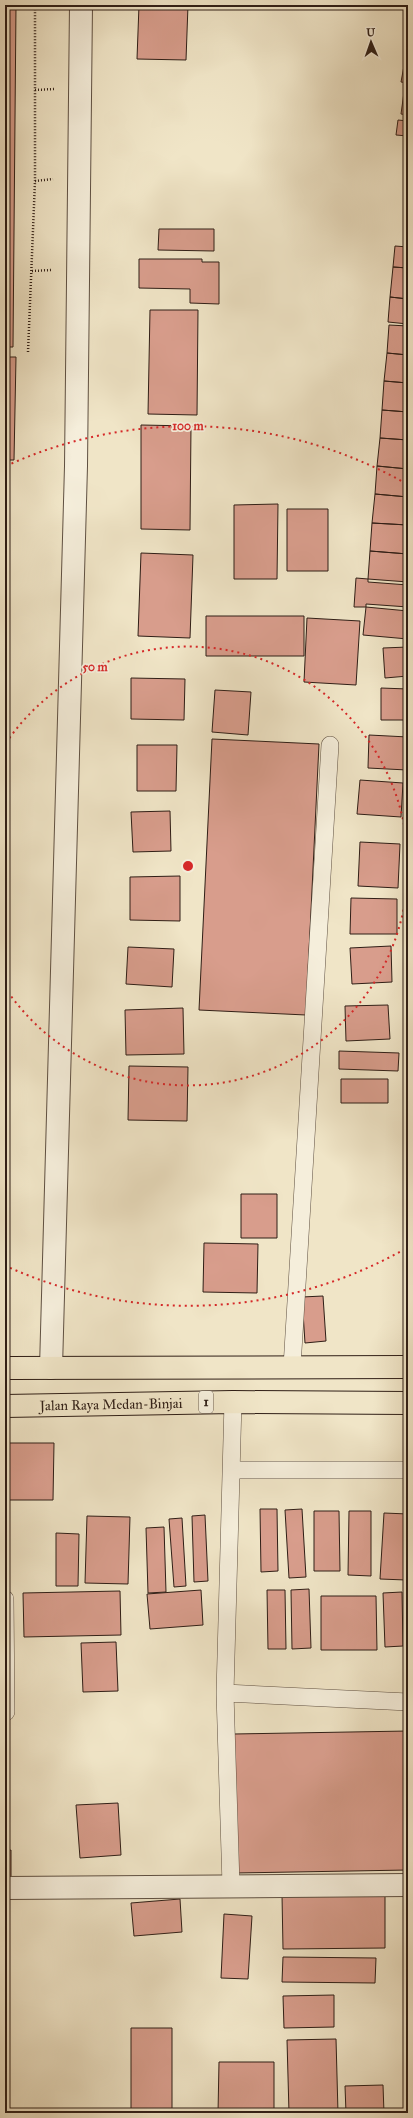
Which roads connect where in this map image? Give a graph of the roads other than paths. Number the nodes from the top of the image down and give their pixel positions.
1 (81, 5) edge
2 (330, 745) dead end
3 (292, 1367) junction
4 (408, 1367) edge
5 (5, 1368) edge
6 (51, 1368) junction
7 (233, 1402) junction
8 (408, 1403) edge
9 (5, 1406) edge
10 (233, 1470) junction
11 (408, 1470) edge
12 (5, 1599) edge
13 (225, 1693) junction
14 (408, 1702) edge
15 (6, 1712) edge
16 (231, 1885) junction
17 (408, 1885) edge
18 (5, 1888) edge

1 - 6 street
2 - 3 lane
3 - 4 highway
3 - 6 highway
5 - 6 highway
7 - 8 highway, Jalan Raya Medan-Binjai / 1
7 - 9 highway, Jalan Raya Medan-Binjai / 1
7 - 10 lane
10 - 11 lane
10 - 13 lane
12 - 15 lane
13 - 14 lane
13 - 16 lane
16 - 17 street
16 - 18 street

